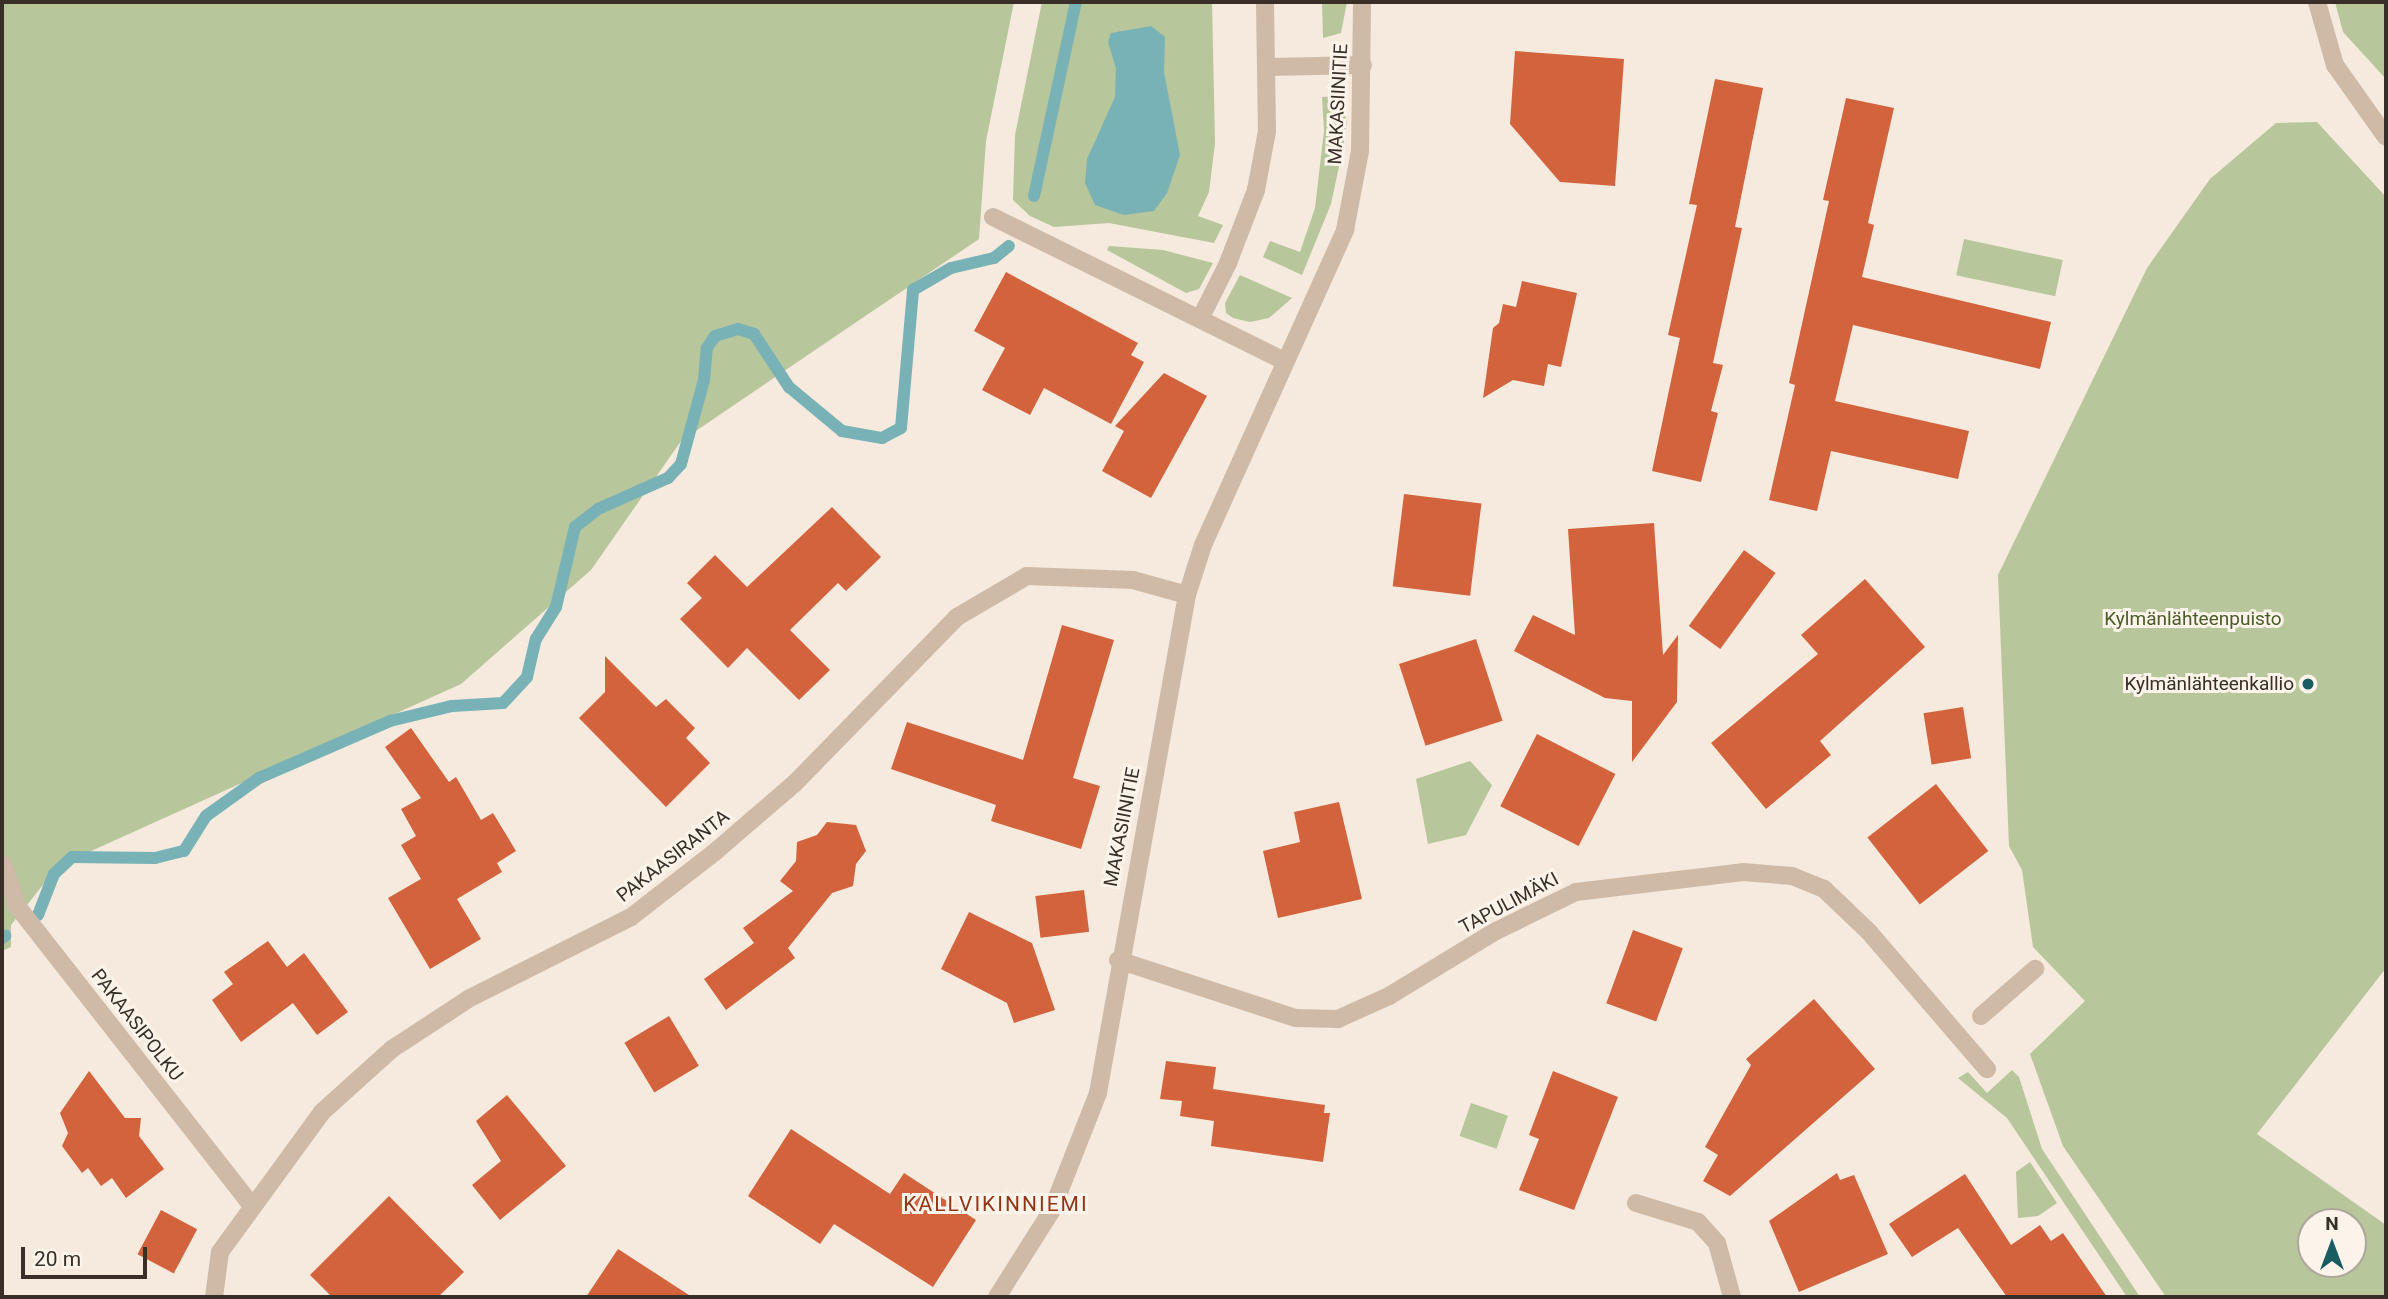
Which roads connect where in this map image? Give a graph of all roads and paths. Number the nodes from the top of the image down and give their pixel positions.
1 (1265, 2) edge
2 (1362, 2) edge
3 (2316, 2) edge
4 (1363, 65) junction
5 (1268, 67) junction
6 (2386, 136) edge
7 (993, 217) dead end
8 (1199, 319) junction
9 (1284, 361) junction
10 (1187, 595) junction
11 (3, 864) edge
12 (1118, 960) junction
13 (2035, 969) dead end
14 (1981, 1016) dead end
15 (1987, 1069) dead end
16 (1636, 1203) dead end
17 (252, 1206) junction
18 (214, 1297) edge
19 (997, 1297) edge
20 (1731, 1297) edge

1 - 5 street
2 - 4 street, MAKASIINITIE
3 - 6 street
4 - 5 street
4 - 9 street, MAKASIINITIE
5 - 8 street
7 - 8 street
8 - 9 street
9 - 10 street, MAKASIINITIE
10 - 12 street, MAKASIINITIE
10 - 17 street, PAKAASIRANTA
11 - 17 street, PAKAASIPOLKU
12 - 15 street, TAPULIMÄKI
12 - 19 street, MAKASIINITIE
13 - 14 street
16 - 20 street
17 - 18 street, PAKAASIRANTA

